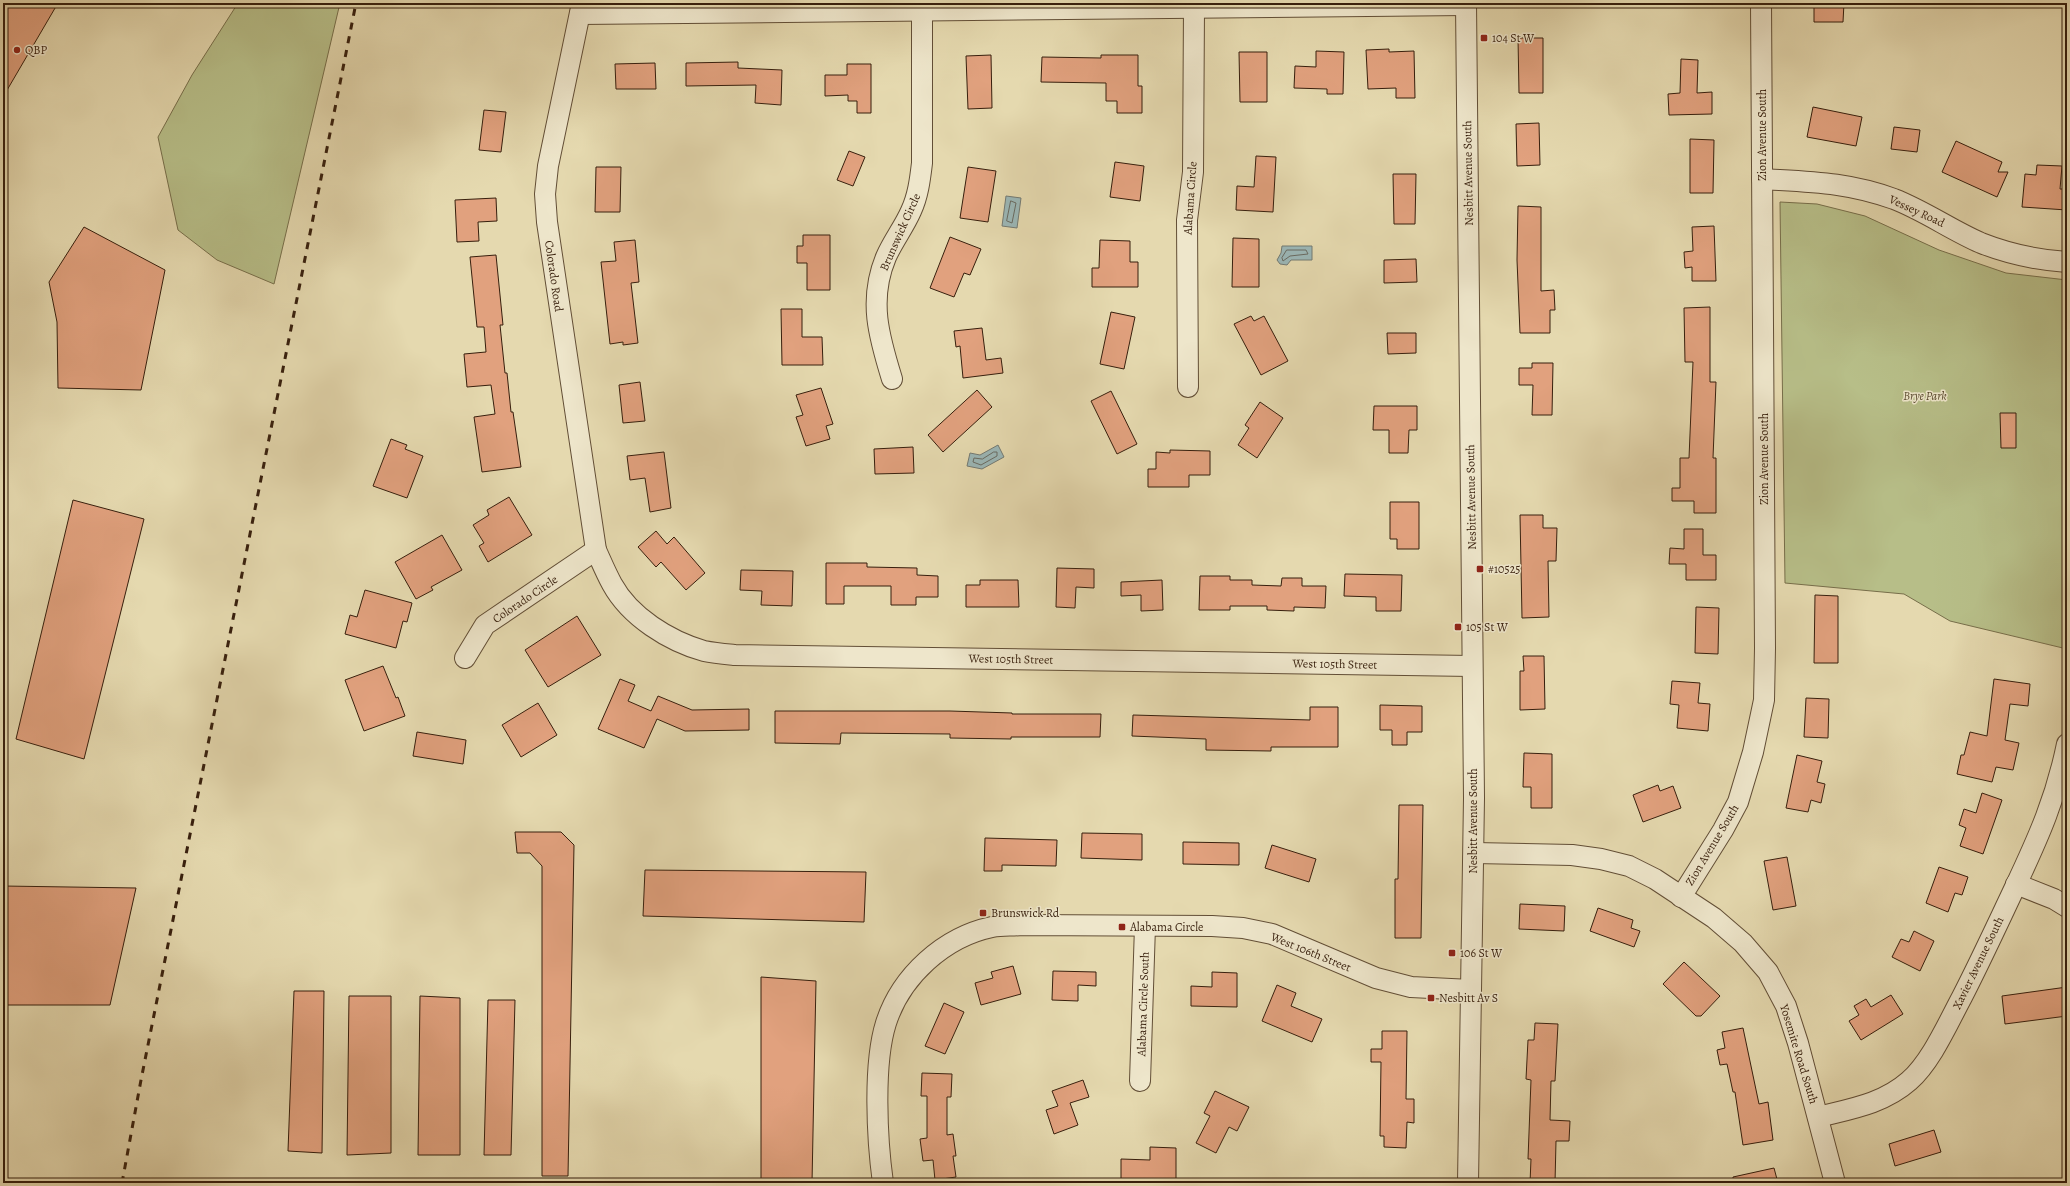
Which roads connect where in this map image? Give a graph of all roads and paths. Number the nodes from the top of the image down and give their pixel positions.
1 (1761, 3) edge
2 (1466, 4) edge
3 (1022, 7) edge
4 (1194, 8) junction
5 (581, 9) edge
6 (922, 11) junction
7 (1762, 179) junction
8 (2067, 262) edge
9 (892, 379) dead end
10 (1188, 387) dead end
11 (596, 550) junction
12 (465, 658) dead end
13 (1472, 666) junction
14 (2067, 744) edge
15 (1474, 854) junction
16 (2016, 884) junction
17 (1681, 897) junction
18 (2067, 907) edge
19 (1145, 926) junction
20 (1471, 990) junction
21 (1140, 1082) dead end
22 (1818, 1117) junction
23 (883, 1183) edge
24 (1468, 1183) edge
25 (1836, 1183) edge

1 - 7 street, Zion Avenue South
2 - 4 street
2 - 13 street, Nesbitt Avenue South
3 - 4 street
3 - 6 street
4 - 10 street, Alabama Circle
5 - 6 street
5 - 11 street, Colorado Road
6 - 9 street, Brunswick Circle
7 - 8 street, Vessey Road
7 - 17 street, Zion Avenue South
11 - 12 street, Colorado Circle
11 - 13 street, West 105th Street
13 - 15 street, Nesbitt Avenue South
14 - 16 street, Xavier Avenue South
15 - 17 street, Yosemite Road South
15 - 20 street, Nesbitt Avenue South
16 - 18 street
16 - 22 street, Xavier Avenue South
17 - 22 street, Yosemite Road South
19 - 20 street, West 106th Street
19 - 21 street, Alabama Circle South
19 - 23 street, West 106th Street
20 - 24 street, Nesbitt Avenue South
22 - 25 street, Yosemite Road South

